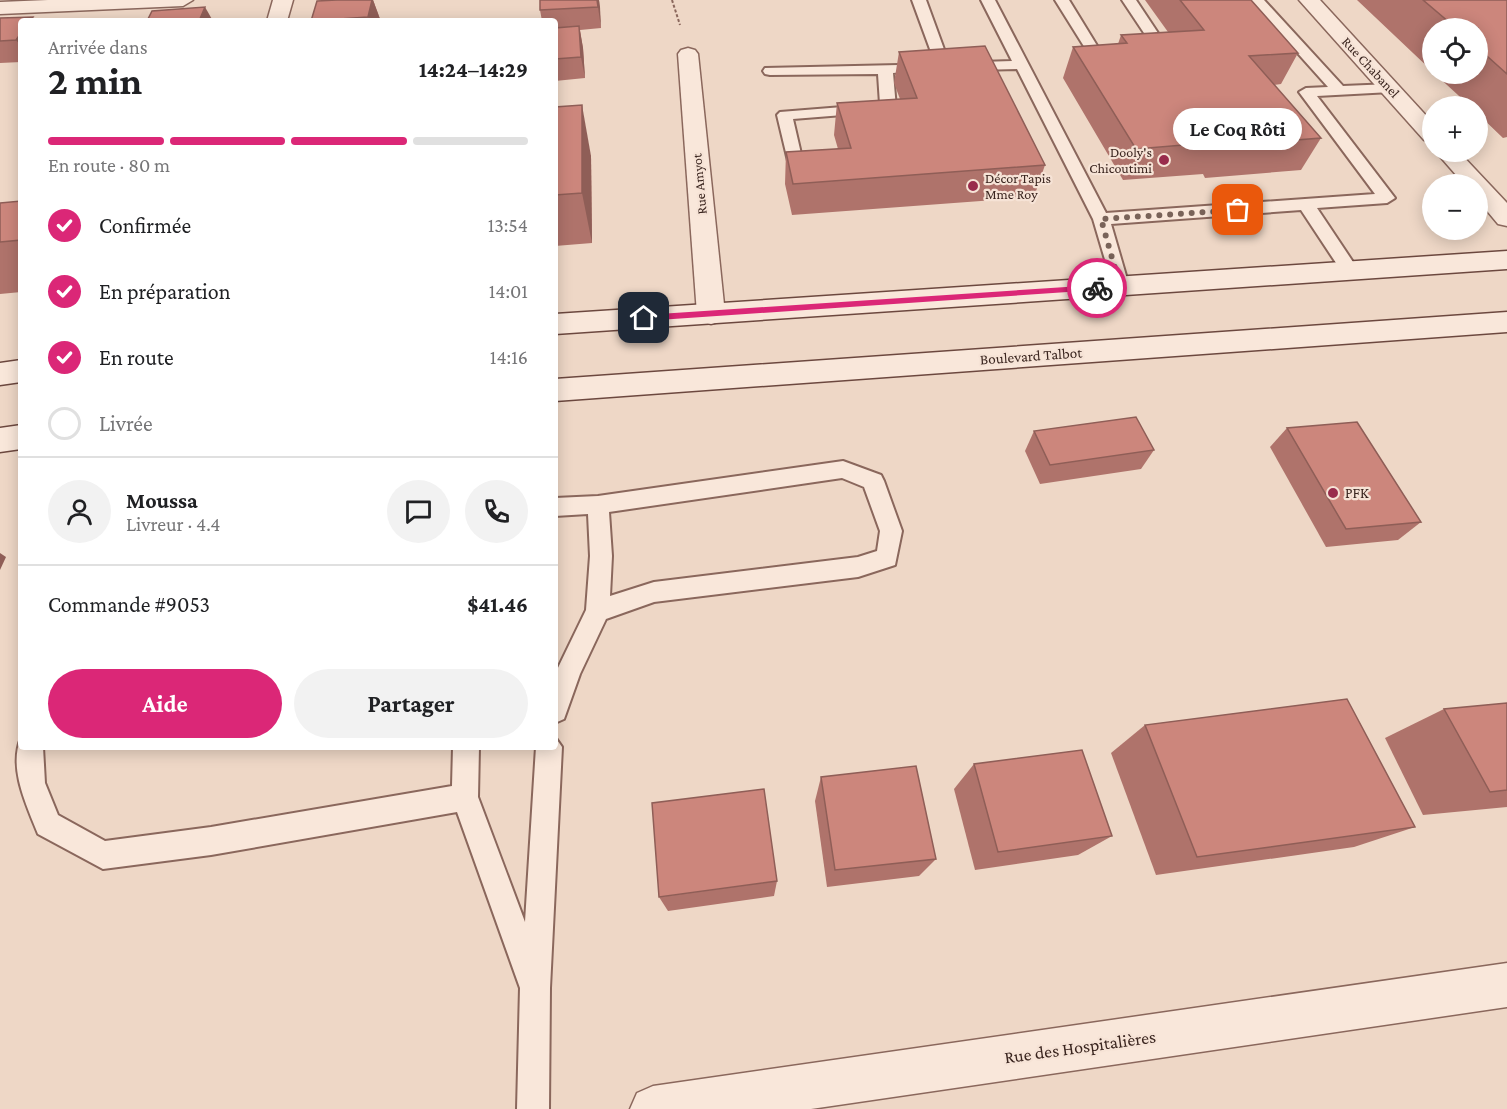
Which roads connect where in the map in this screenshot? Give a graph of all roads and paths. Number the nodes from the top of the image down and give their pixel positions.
1 (183, 0) edge
2 (283, 0) edge
3 (919, 0) edge
4 (988, 0) edge
5 (1062, 0) edge
6 (1129, 0) edge
7 (1257, 0) edge
8 (1309, 0) edge
9 (0, 8) edge
10 (278, 18) edge
11 (688, 54) dead end
12 (1146, 59) edge
13 (1123, 60) edge
14 (1019, 64) junction
15 (931, 68) junction
16 (885, 69) junction
17 (770, 71) dead end
18 (1390, 88) junction
19 (1339, 90) junction
20 (1422, 124) edge
21 (794, 158) edge
22 (1457, 162) edge
23 (1467, 174) edge
24 (1488, 197) edge
25 (1307, 206) junction
26 (1507, 218) edge
27 (1101, 219) junction
28 (1507, 260) edge
29 (1350, 271) junction
30 (1120, 286) junction
31 (711, 314) junction
32 (1507, 322) edge
33 (558, 324) edge
34 (18, 371) edge
35 (0, 374) edge
36 (558, 390) edge
37 (18, 437) edge
38 (0, 440) edge
39 (598, 505) junction
40 (558, 507) edge
41 (598, 610) junction
42 (558, 702) edge
43 (30, 750) edge
44 (466, 750) edge
45 (549, 750) edge
46 (465, 797) junction
47 (1507, 985) edge
48 (535, 988) junction
49 (533, 1109) edge
50 (653, 1109) edge

1 - 9 main road
2 - 10 main road
3 - 15 lane
4 - 14 lane
5 - 13 lane
6 - 12 lane
7 - 19 lane
8 - 18 main road, Rue Chabanel
11 - 31 main road, Rue Amyot
14 - 15 lane
14 - 27 lane
15 - 16 lane
16 - 17 lane
16 - 21 lane
18 - 19 lane
18 - 20 main road, Rue Chabanel
19 - 25 lane
22 - 23 main road
24 - 26 main road
25 - 27 lane
25 - 29 lane
27 - 30 lane
28 - 29 main road
29 - 30 main road
30 - 31 main road
31 - 33 main road
32 - 36 main road, Boulevard Talbot
34 - 35 main road
37 - 38 main road
39 - 40 lane
39 - 41 lane
39 - 41 lane
41 - 42 lane
43 - 46 lane
44 - 46 lane
45 - 48 lane
46 - 48 lane
47 - 50 main road, Rue des Hospitalières
48 - 49 lane

